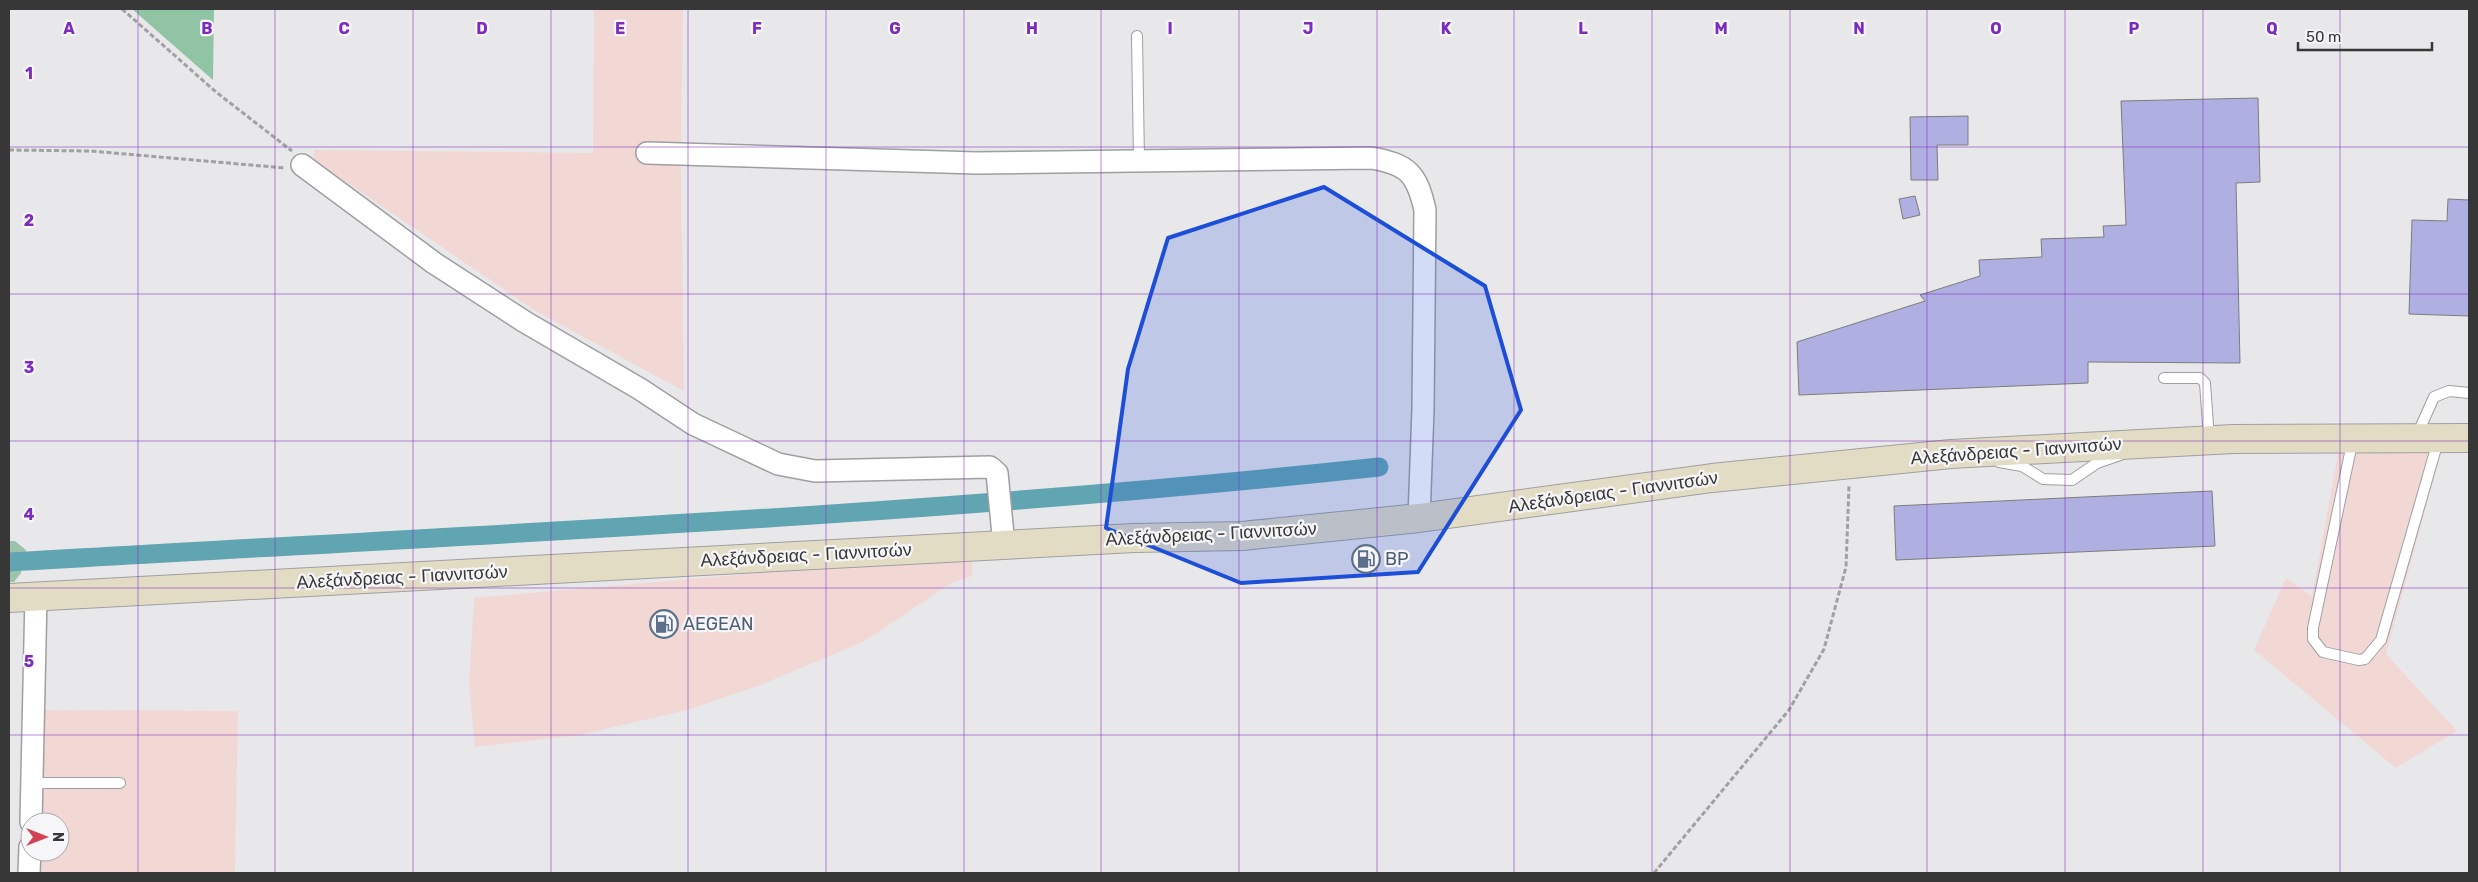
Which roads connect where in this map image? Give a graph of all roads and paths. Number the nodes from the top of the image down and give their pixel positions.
1 (122, 9) edge
2 (1137, 36) dead end
3 (9, 150) edge
4 (646, 153) dead end
5 (1139, 161) junction
6 (302, 164) junction
7 (2164, 378) dead end
8 (2469, 392) edge
9 (2353, 438) junction
10 (2450, 439) edge
11 (2210, 440) junction
12 (1850, 462) junction
13 (1419, 518) junction
14 (1004, 545) junction
15 (36, 596) junction
16 (9, 598) edge
17 (33, 783) junction
18 (120, 783) dead end
19 (32, 812) edge
20 (1654, 873) edge

1 - 6 path
2 - 5 lane
3 - 6 path
4 - 5 street
5 - 13 street
6 - 14 street
7 - 11 lane
8 - 10 lane
9 - 10 main road, Αλεξάνδρειας - Γιαννιτσών
9 - 10 lane
9 - 11 main road, Αλεξάνδρειας - Γιαννιτσών
11 - 12 main road, Αλεξάνδρειας - Γιαννιτσών
12 - 13 main road, Αλεξάνδρειας - Γιαννιτσών
12 - 20 path
13 - 14 main road, Αλεξάνδρειας - Γιαννιτσών
14 - 15 main road, Αλεξάνδρειας - Γιαννιτσών
15 - 16 main road, Αλεξάνδρειας - Γιαννιτσών
15 - 17 street
17 - 18 lane
17 - 19 street

